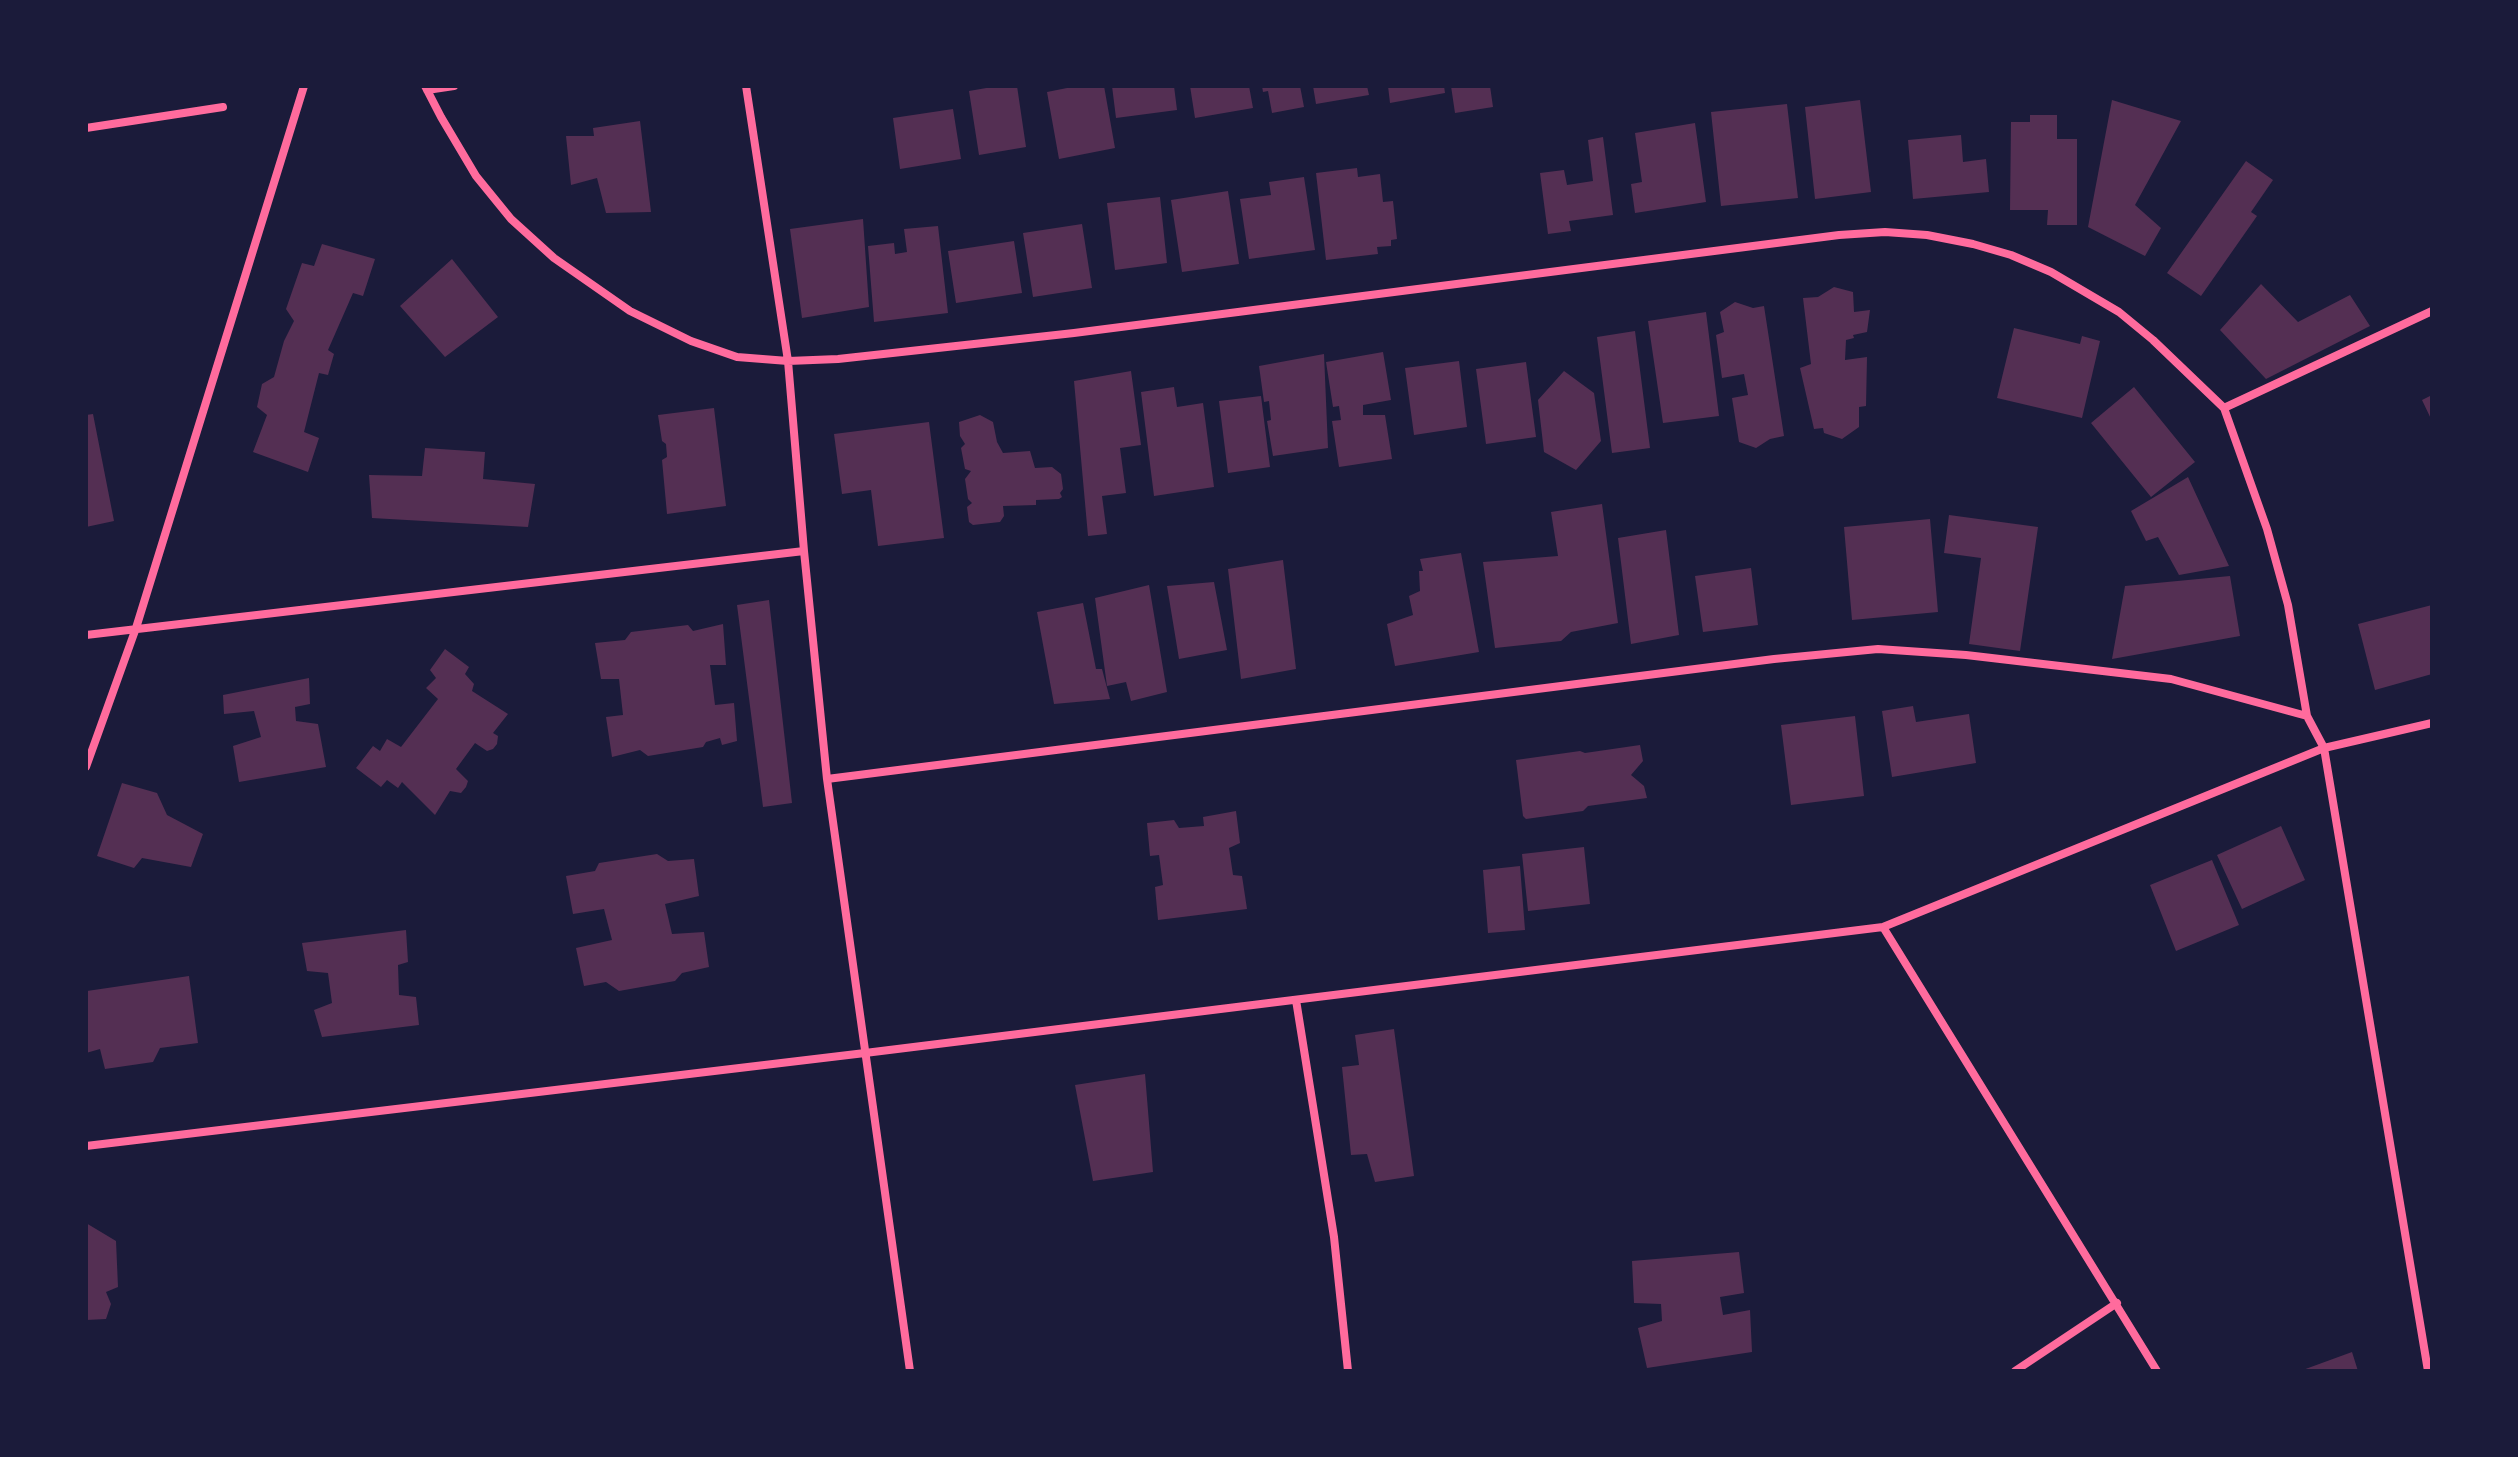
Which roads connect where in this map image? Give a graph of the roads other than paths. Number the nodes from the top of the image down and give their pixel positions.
1 (304, 86) edge
2 (454, 86) edge
3 (746, 86) edge
4 (426, 88) edge
5 (223, 107) dead end
6 (86, 128) edge
7 (2432, 311) edge
8 (788, 361) junction
9 (2224, 408) junction
10 (804, 551) junction
11 (136, 628) junction
12 (86, 635) edge
13 (2307, 716) junction
14 (2432, 723) edge
15 (2324, 748) junction
16 (86, 767) edge
17 (827, 779) junction
18 (1883, 927) junction
19 (1296, 1000) junction
20 (865, 1053) junction
21 (86, 1146) edge
22 (2117, 1303) junction
23 (910, 1371) edge
24 (1348, 1371) edge
25 (2015, 1371) edge
26 (2157, 1371) edge
27 (2428, 1371) edge

1 - 11 street
2 - 4 street
3 - 8 street
4 - 8 street
5 - 6 street
7 - 9 street
8 - 9 street
8 - 10 street
9 - 13 street
10 - 11 street
10 - 17 street
11 - 12 street
11 - 16 street
13 - 15 street
13 - 17 street
14 - 15 street
15 - 18 street
15 - 27 street
17 - 20 street
18 - 19 street
18 - 22 street
19 - 20 street
19 - 24 street
20 - 21 street
20 - 23 street
22 - 25 street
22 - 26 street

